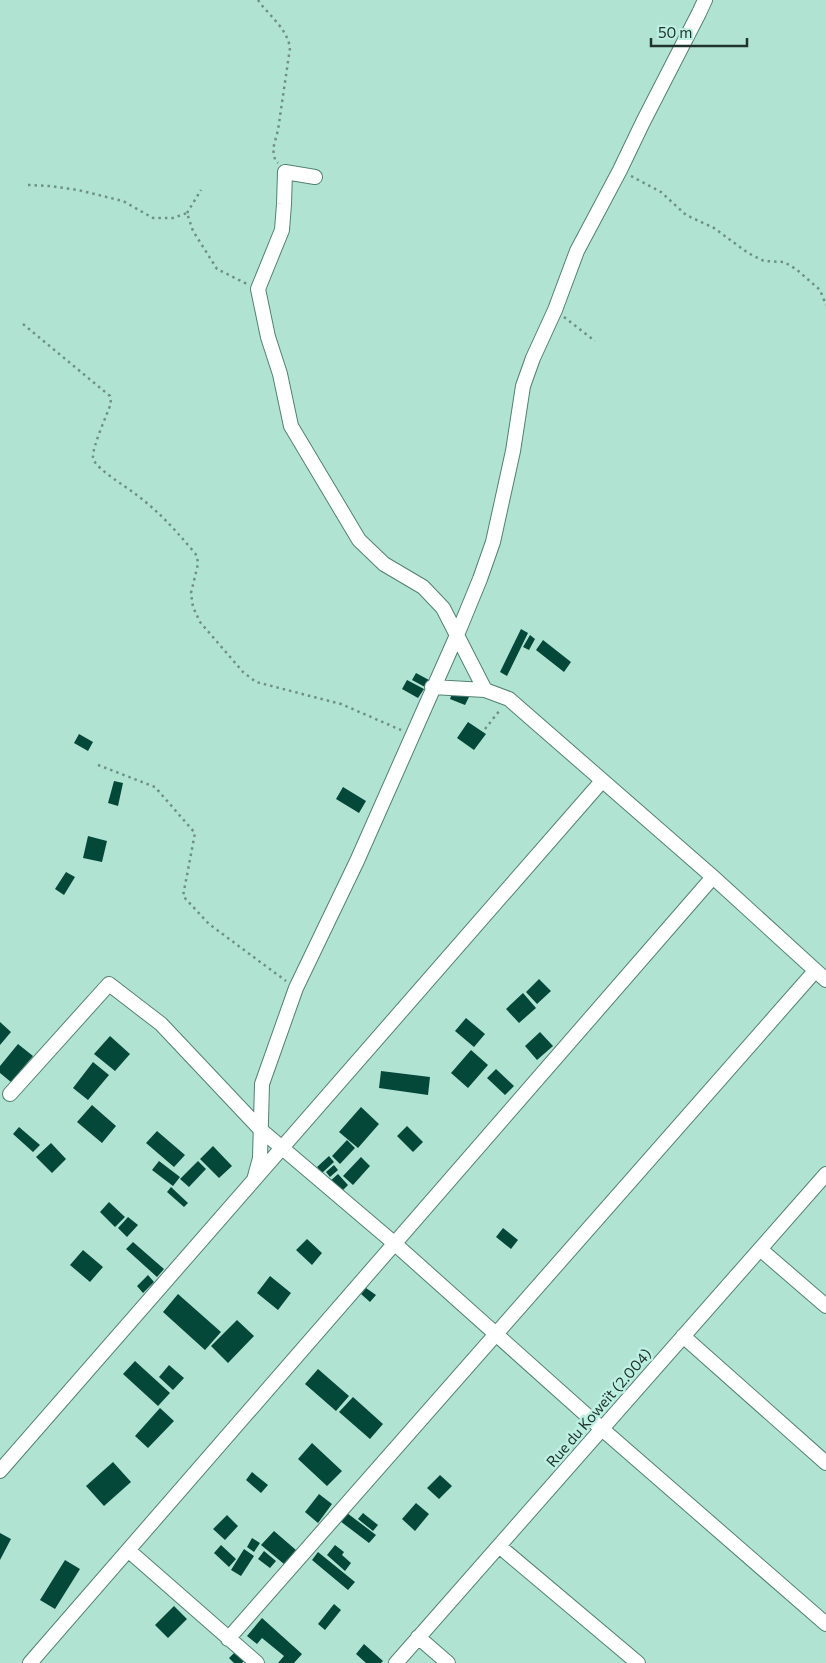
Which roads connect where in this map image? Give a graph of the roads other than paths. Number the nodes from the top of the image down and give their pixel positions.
1 (705, 0) edge
2 (314, 177) dead end
3 (457, 635) junction
4 (432, 688) junction
5 (485, 690) junction
6 (602, 781) junction
7 (713, 877) junction
8 (821, 975) edge
9 (10, 1094) dead end
10 (261, 1130) junction
11 (282, 1148) junction
12 (826, 1174) edge
13 (254, 1180) junction
14 (394, 1243) junction
15 (760, 1249) junction
16 (826, 1306) edge
17 (496, 1334) junction
18 (683, 1336) junction
19 (602, 1429) junction
20 (826, 1463) edge
21 (0, 1471) edge
22 (499, 1546) junction
23 (128, 1550) junction
24 (826, 1624) edge
25 (418, 1637) junction
26 (228, 1639) junction
27 (30, 1663) edge
28 (257, 1663) edge
29 (396, 1663) edge
30 (448, 1663) edge
31 (638, 1663) edge

1 - 3 street
2 - 3 street
3 - 4 street
3 - 5 street
4 - 5 street
4 - 10 street
5 - 6 street
6 - 7 street
6 - 11 street
7 - 8 street
7 - 14 street
8 - 17 street
9 - 10 street
10 - 11 street
10 - 13 street
11 - 13 street
11 - 14 street
12 - 15 street, Rue du Koweït (2.004)
13 - 21 street
14 - 17 street
14 - 23 street
15 - 16 street
15 - 18 street, Rue du Koweït (2.004)
17 - 19 street
17 - 26 street
18 - 19 street, Rue du Koweït (2.004)
18 - 20 street
19 - 22 street, Rue du Koweït (2.004)
19 - 24 street
22 - 25 street, Rue du Koweït (2.004)
22 - 31 street
23 - 26 street
23 - 27 street
25 - 29 street, Rue du Koweït (2.004)
25 - 30 street
26 - 28 street

